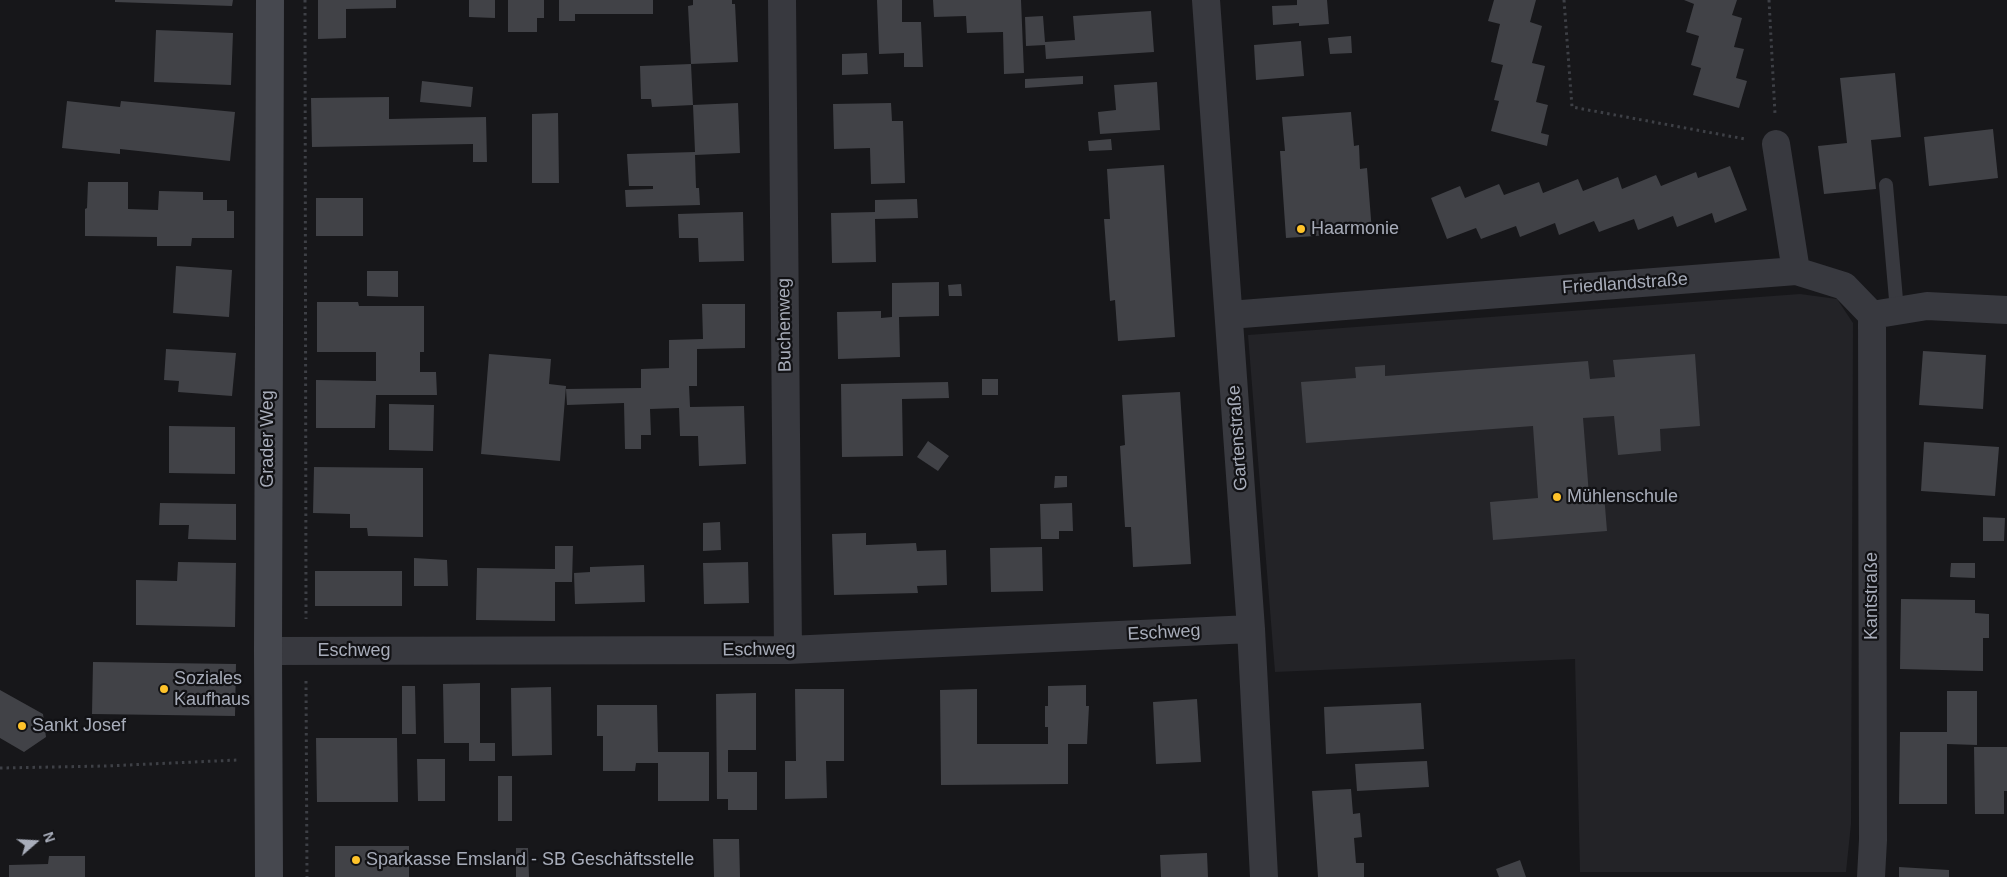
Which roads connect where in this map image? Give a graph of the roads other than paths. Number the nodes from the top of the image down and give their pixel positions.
1 (270, 0) edge
2 (782, 0) edge
3 (1206, 0) edge
4 (1776, 144) road end
5 (1886, 185) dead end
6 (1796, 271) junction
7 (2007, 310) edge
8 (1885, 313) junction
9 (1229, 315) junction
10 (1251, 629) junction
11 (268, 650) junction
12 (788, 650) junction
13 (269, 877) edge
14 (1264, 877) edge
15 (1872, 877) edge

1 - 11 street, Grader Weg
2 - 12 street, Buchenweg
3 - 9 street, Gartenstraße
4 - 6 street
5 - 8 lane
6 - 8 street, Friedlandstraße
6 - 9 street, Friedlandstraße
7 - 8 street
8 - 15 street, Kantstraße
9 - 10 street, Gartenstraße
10 - 12 street, Eschweg
10 - 14 street, Gartenstraße
11 - 12 street, Eschweg
11 - 13 street, Grader Weg

